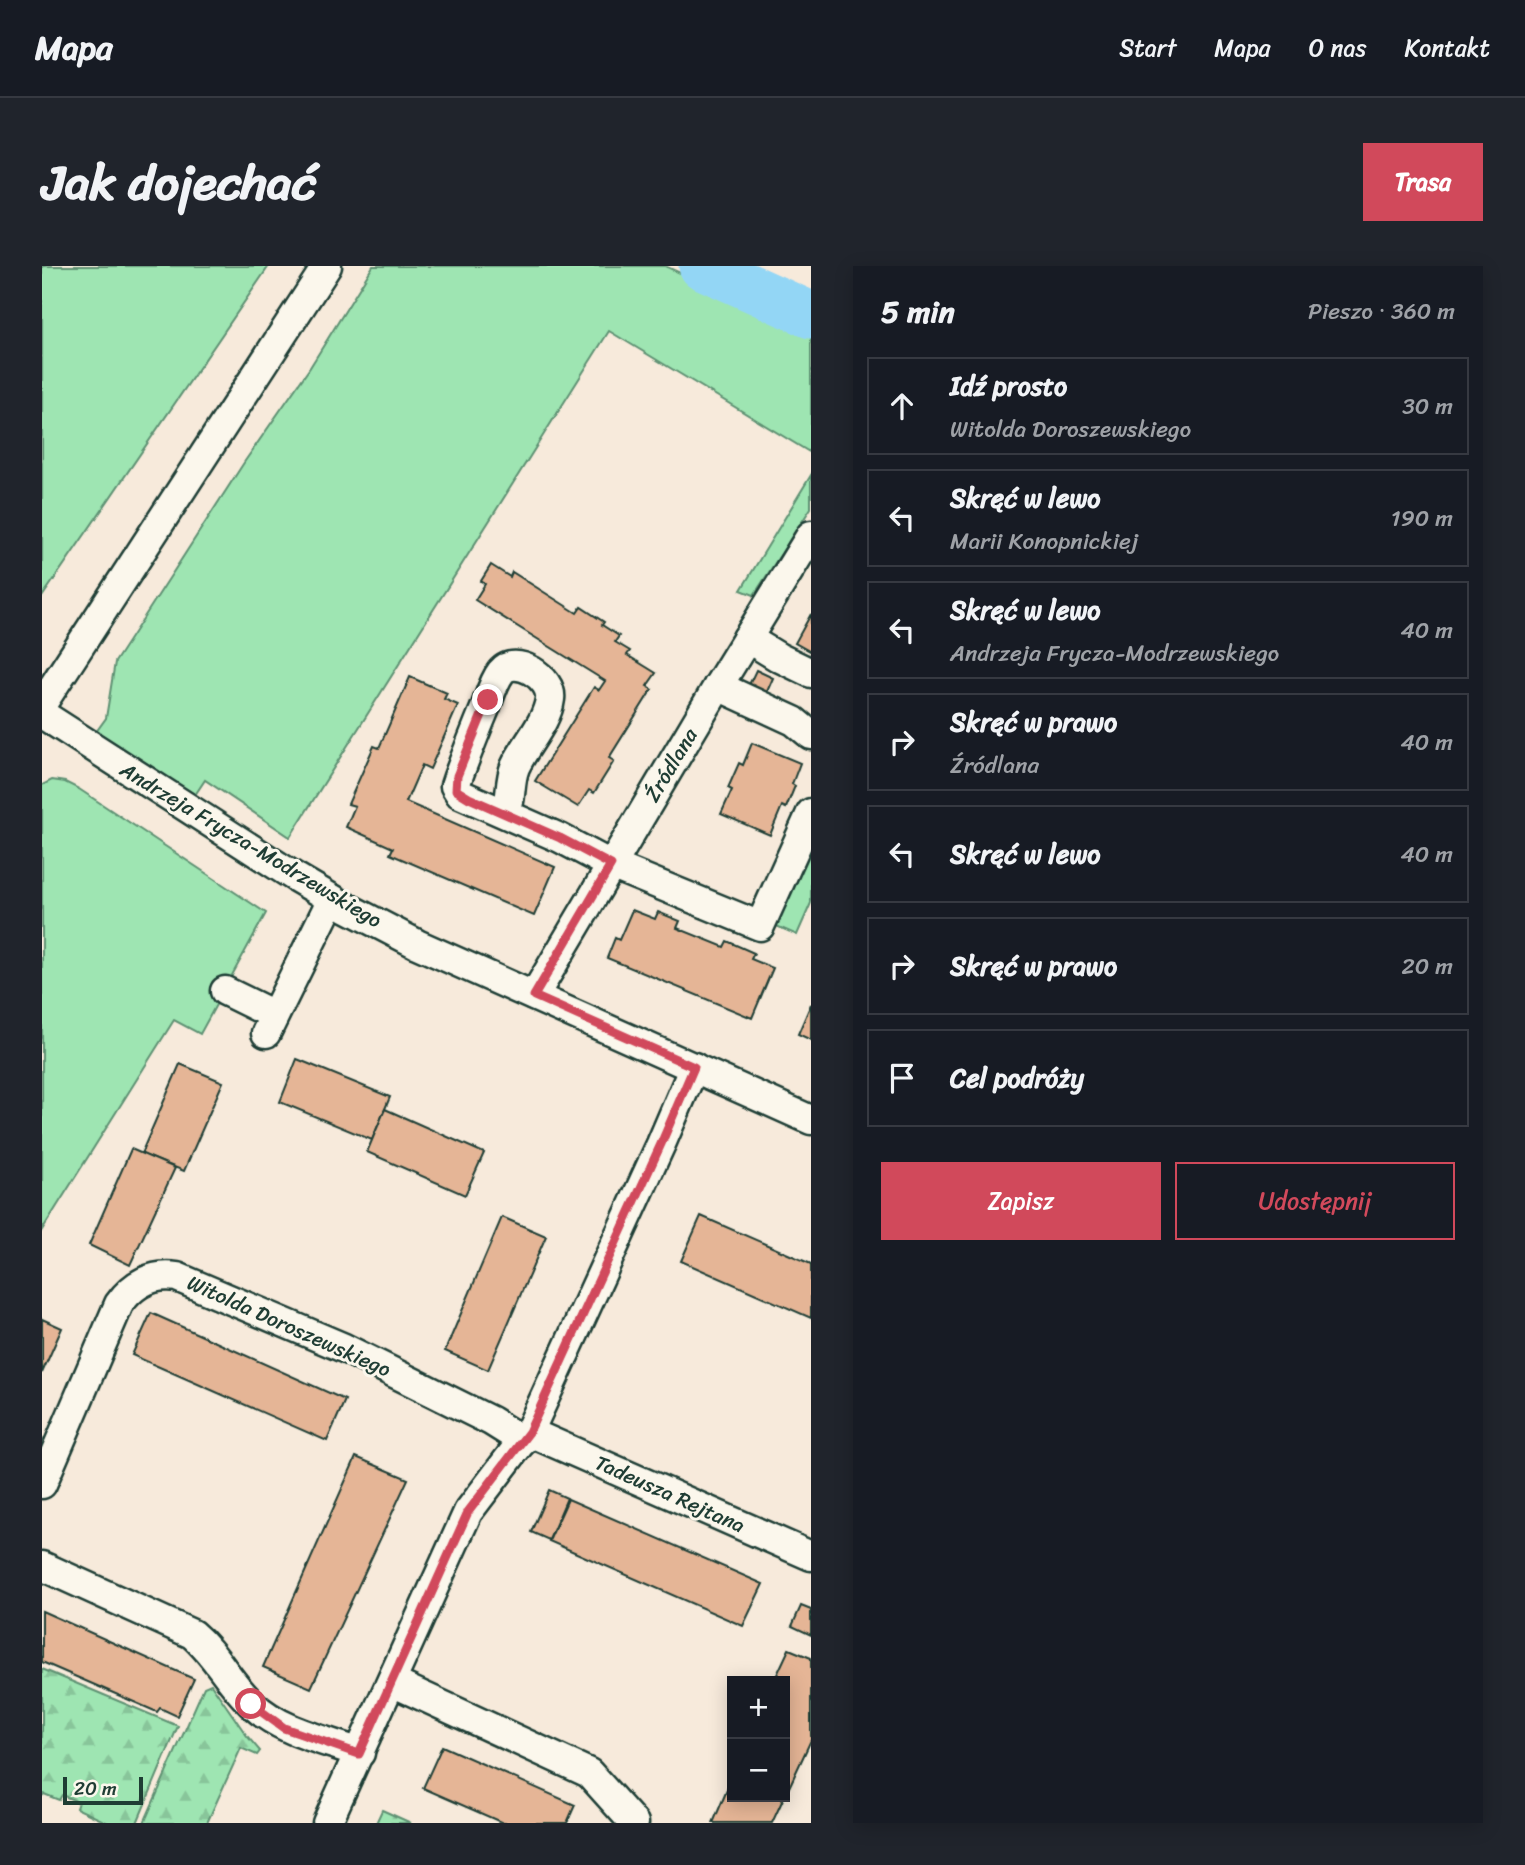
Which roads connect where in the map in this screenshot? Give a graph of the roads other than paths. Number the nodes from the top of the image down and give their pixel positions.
1 (327, 266) edge
2 (811, 535) edge
3 (747, 638) junction
4 (811, 673) edge
5 (718, 686) junction
6 (42, 704) edge
7 (42, 714) edge
8 (811, 735) edge
9 (811, 813) edge
10 (506, 814) junction
11 (611, 865) junction
12 (332, 899) junction
13 (225, 991) dead end
14 (534, 996) junction
15 (694, 1067) junction
16 (811, 1120) edge
17 (526, 1437) junction
18 (42, 1484) edge
19 (811, 1556) edge
20 (42, 1566) edge
21 (392, 1682) junction
22 (359, 1754) junction
23 (327, 1823) edge
24 (634, 1823) edge

1 - 6 street
2 - 3 street, Źródlana
3 - 4 street
3 - 5 street, Źródlana
5 - 8 street
5 - 11 street, Źródlana
7 - 12 street, Andrzeja Frycza-Modrzewskiego
9 - 11 street
10 - 10 street
10 - 11 street
11 - 14 street, Źródlana
12 - 13 street
12 - 14 street, Andrzeja Frycza-Modrzewskiego
14 - 15 street, Andrzeja Frycza-Modrzewskiego
15 - 16 street, Andrzeja Frycza-Modrzewskiego
15 - 17 street
17 - 18 street, Witolda Doroszewskiego
17 - 19 street, Tadeusza Rejtana
17 - 21 street
20 - 22 street
21 - 22 street
21 - 24 street
22 - 23 street

